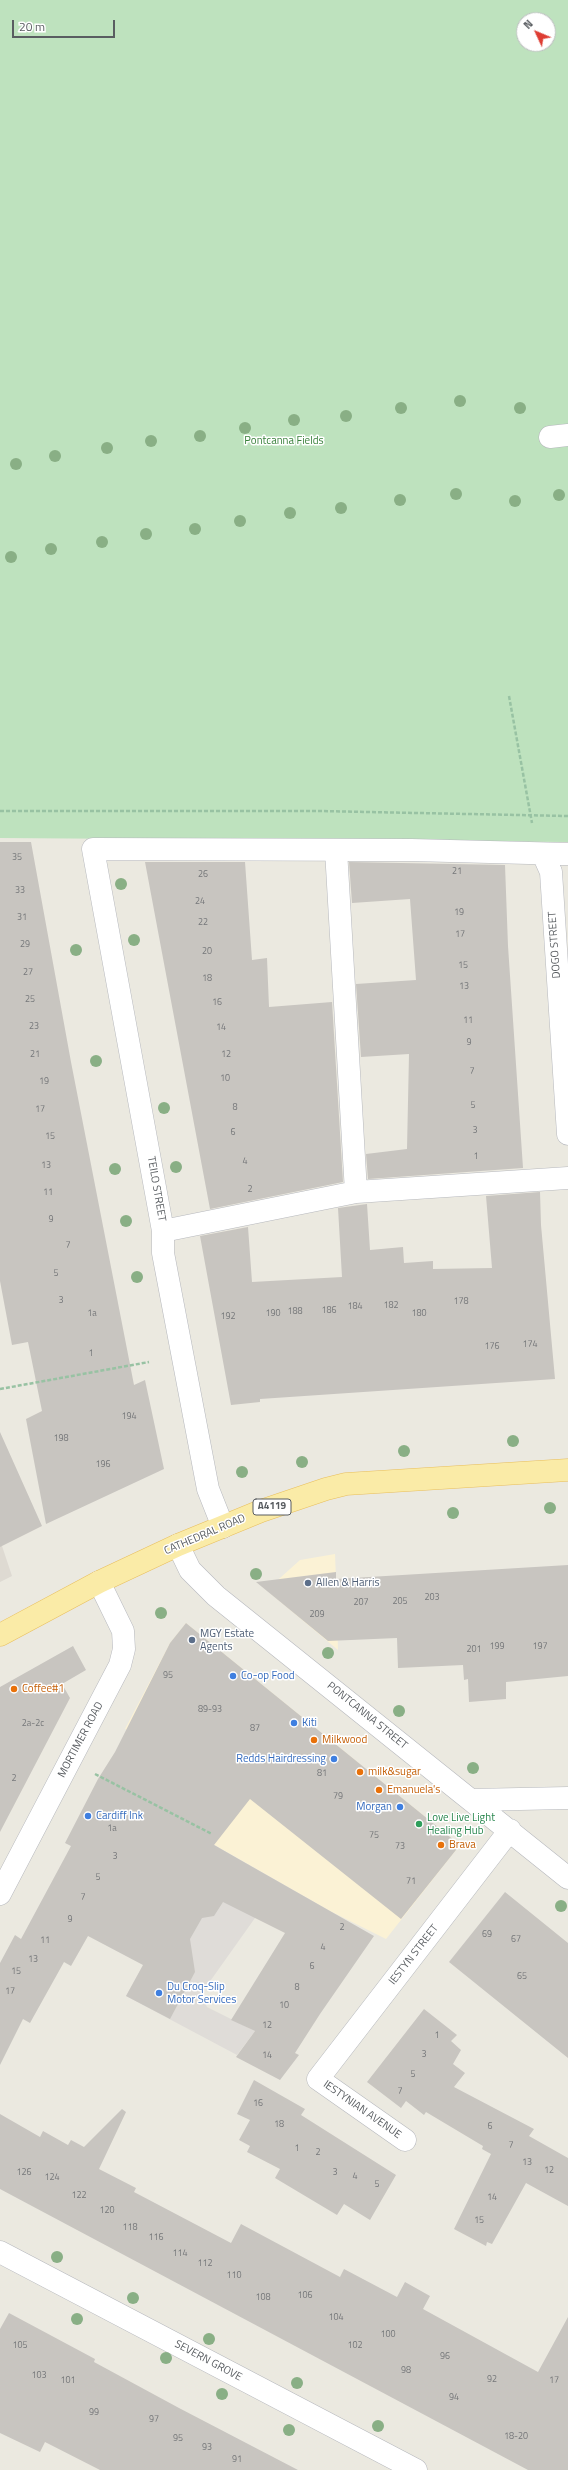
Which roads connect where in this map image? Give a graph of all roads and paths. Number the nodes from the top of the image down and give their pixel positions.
1 (510, 696) dead end
2 (0, 811) edge
3 (530, 816) junction
4 (568, 816) edge
5 (534, 829) dead end
6 (336, 850) junction
7 (543, 854) junction
8 (568, 854) edge
9 (568, 1134) edge
10 (568, 1178) edge
11 (356, 1192) junction
12 (163, 1231) junction
13 (149, 1362) dead end
14 (0, 1389) edge
15 (568, 1470) edge
16 (223, 1527) junction
17 (178, 1545) junction
18 (99, 1582) junction
19 (0, 1635) edge
20 (95, 1774) dead end
21 (568, 1798) edge
22 (471, 1800) junction
23 (510, 1830) junction
24 (212, 1834) dead end
25 (568, 1878) edge
26 (0, 1894) edge
27 (318, 2079) joint
28 (405, 2140) dead end
29 (0, 2252) edge
30 (416, 2470) edge

1 - 3 path
2 - 3 path
3 - 4 path
3 - 5 path
6 - 7 street
6 - 11 street
6 - 12 street, TEILO STREET
7 - 8 street
7 - 9 street, DOGO STREET
10 - 11 street
11 - 12 street
12 - 16 street, TEILO STREET
13 - 14 path
15 - 16 main road, CATHEDRAL ROAD / A4119
16 - 17 main road, CATHEDRAL ROAD / A4119
17 - 18 main road, CATHEDRAL ROAD / A4119
17 - 22 street, PONTCANNA STREET
18 - 19 main road, CATHEDRAL ROAD / A4119
18 - 26 street, MORTIMER ROAD
20 - 24 path
21 - 22 street
22 - 23 street, PONTCANNA STREET
23 - 25 street, PONTCANNA STREET
23 - 27 street, IESTYN STREET
27 - 28 street, IESTYNIAN AVENUE
29 - 30 street, SEVERN GROVE

